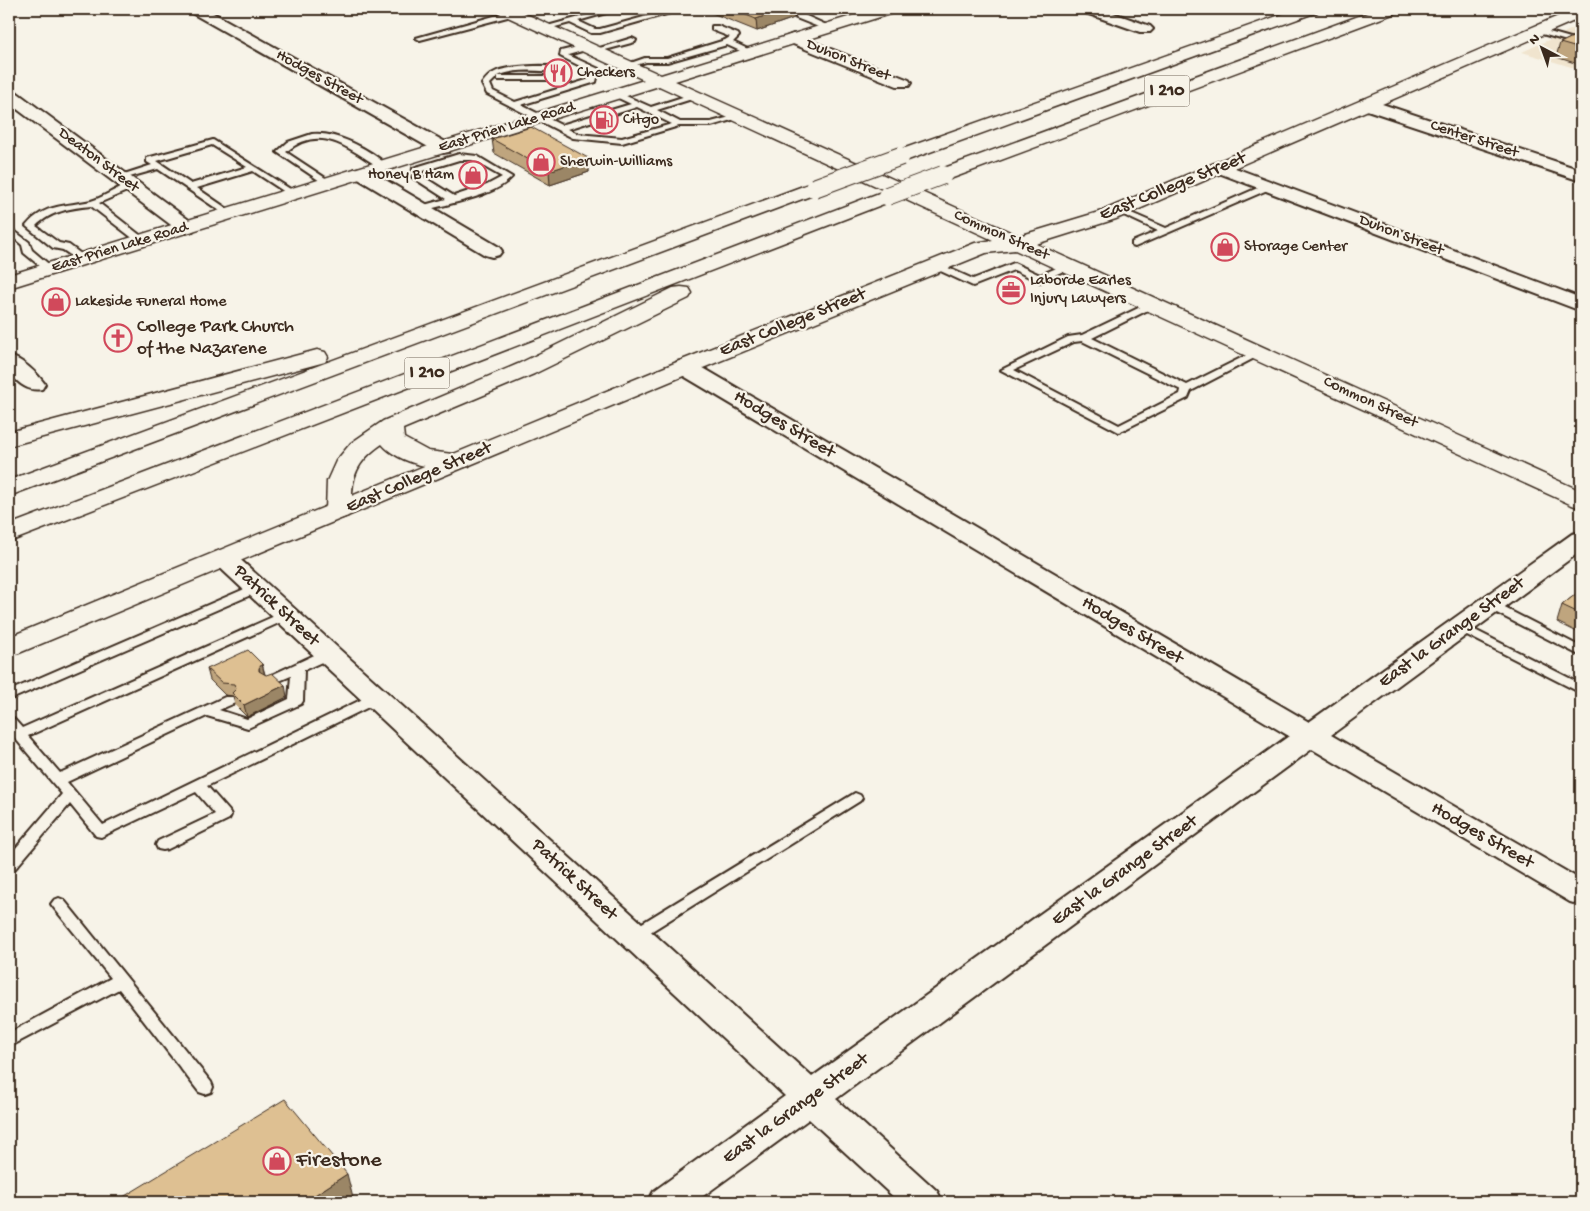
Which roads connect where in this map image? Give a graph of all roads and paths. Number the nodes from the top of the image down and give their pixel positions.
1 (195, 9) edge
2 (616, 9) edge
3 (680, 9) edge
4 (817, 9) edge
5 (842, 9) edge
6 (890, 9) edge
7 (1088, 9) edge
8 (1312, 9) edge
9 (1392, 9) edge
10 (508, 11) edge
11 (803, 12) edge
12 (1581, 12) edge
13 (864, 17) junction
14 (570, 21) junction
15 (544, 28) junction
16 (715, 28) dead end
17 (829, 28) junction
18 (1145, 29) dead end
19 (1538, 30) junction
20 (420, 38) dead end
21 (793, 39) junction
22 (632, 40) dead end
23 (728, 42) junction
24 (1581, 43) edge
25 (590, 49) junction
26 (750, 52) junction
27 (626, 66) junction
28 (578, 71) dead end
29 (595, 76) junction
30 (658, 81) junction
31 (904, 83) dead end
32 (617, 94) junction
33 (9, 95) edge
34 (692, 96) junction
35 (515, 104) junction
36 (638, 104) junction
37 (1367, 104) junction
38 (651, 110) junction
39 (542, 117) junction
40 (738, 117) junction
41 (678, 124) junction
42 (561, 128) junction
43 (443, 148) junction
44 (227, 151) junction
45 (420, 162) junction
46 (159, 166) junction
47 (384, 166) junction
48 (254, 168) junction
49 (1222, 168) junction
50 (361, 173) junction
51 (1581, 176) edge
52 (125, 182) junction
53 (188, 182) junction
54 (329, 183) junction
55 (1269, 186) junction
56 (294, 194) junction
57 (452, 199) junction
58 (93, 202) junction
59 (420, 208) junction
60 (851, 210) junction
61 (1119, 211) junction
62 (229, 214) junction
63 (186, 228) junction
64 (9, 230) edge
65 (1166, 231) junction
66 (142, 241) junction
67 (1019, 243) junction
68 (1135, 244) dead end
69 (492, 252) dead end
70 (82, 259) junction
71 (937, 266) junction
72 (1069, 266) junction
73 (49, 270) junction
74 (588, 273) junction
75 (9, 282) edge
76 (1153, 304) junction
77 (1581, 305) edge
78 (1084, 338) junction
79 (1259, 353) junction
80 (9, 362) edge
81 (685, 366) junction
82 (34, 384) dead end
83 (1187, 389) junction
84 (391, 426) junction
85 (9, 439) edge
86 (460, 461) junction
87 (9, 489) edge
88 (1581, 500) edge
89 (339, 511) junction
90 (9, 534) edge
91 (1581, 539) edge
92 (224, 558) junction
93 (256, 588) junction
94 (1491, 605) junction
95 (286, 615) junction
96 (1461, 627) junction
97 (9, 647) edge
98 (1581, 652) edge
99 (328, 654) junction
100 (298, 668) junction
101 (270, 681) edge
102 (1581, 689) edge
103 (9, 696) edge
104 (376, 698) junction
105 (230, 700) edge
106 (206, 711) junction
107 (9, 722) edge
108 (19, 735) junction
109 (1311, 736) junction
110 (58, 780) junction
111 (198, 785) junction
112 (70, 794) junction
113 (855, 798) dead end
114 (163, 845) dead end
115 (16, 847) edge
116 (9, 866) edge
117 (1581, 894) edge
118 (59, 904) dead end
119 (634, 935) junction
120 (121, 980) junction
121 (9, 1041) edge
122 (205, 1088) dead end
123 (811, 1098) junction
124 (667, 1202) edge
125 (924, 1202) edge

1 - 43 street, Hodges Street
2 - 14 lane
3 - 14 lane
4 - 11 lane
5 - 13 lane
6 - 13 main road, East Prien Lake Road
7 - 18 street
8 - 74 main road, I 210, bridge
9 - 60 main road, I 210, bridge
10 - 15 main road, Common Street
10 - 20 lane
11 - 17 lane
12 - 19 main road, East College Street
13 - 17 main road, East Prien Lake Road
14 - 15 lane
15 - 25 main road, Common Street
16 - 23 lane
17 - 21 main road, East Prien Lake Road
19 - 24 lane
19 - 37 main road, East College Street
21 - 26 main road, East Prien Lake Road
21 - 31 street, Duhon Street
22 - 25 lane
23 - 26 lane
23 - 27 lane
25 - 27 main road, Common Street
25 - 29 lane
26 - 30 main road, East Prien Lake Road
27 - 30 main road, Common Street
28 - 29 lane
29 - 35 lane
29 - 35 lane
30 - 32 main road, East Prien Lake Road
30 - 34 main road, Common Street
32 - 36 lane
32 - 39 main road, East Prien Lake Road
33 - 52 street, Deaton Street
34 - 38 lane
34 - 40 main road, Common Street
35 - 39 lane
36 - 38 lane
36 - 42 lane
37 - 49 main road, East College Street
37 - 51 street, Center Street
38 - 41 lane
39 - 42 lane
39 - 43 main road, East Prien Lake Road
40 - 41 lane
40 - 67 main road, Common Street
41 - 42 lane
43 - 45 main road, East Prien Lake Road
44 - 46 lane
44 - 48 lane
44 - 53 lane
45 - 47 main road, East Prien Lake Road
45 - 57 lane
45 - 57 lane
46 - 52 lane
46 - 53 lane
47 - 50 main road, East Prien Lake Road
47 - 54 lane
48 - 53 lane
48 - 56 lane
49 - 55 street, Duhon Street
49 - 61 main road, East College Street
50 - 54 main road, East Prien Lake Road
50 - 59 street
52 - 58 lane
52 - 63 street, Deaton Street
53 - 62 lane
54 - 56 main road, East Prien Lake Road
55 - 65 lane
55 - 77 street, Duhon Street
56 - 62 main road, East Prien Lake Road
57 - 59 lane
58 - 66 lane
58 - 70 lane
59 - 69 street
60 - 84 main road
60 - 90 main road, I 210
61 - 65 lane
61 - 67 main road, East College Street
62 - 63 main road, East Prien Lake Road
63 - 66 main road, East Prien Lake Road
64 - 73 lane
65 - 68 lane
66 - 70 main road, East Prien Lake Road
67 - 71 main road, East College Street
67 - 72 main road, Common Street
70 - 73 main road, East Prien Lake Road
71 - 72 lane
71 - 81 main road, East College Street
72 - 76 main road, Common Street
73 - 75 main road, East Prien Lake Road
74 - 85 main road
74 - 87 main road, I 210
76 - 78 lane
76 - 79 main road, Common Street
78 - 83 lane
78 - 83 lane
79 - 83 lane
79 - 88 main road, Common Street
80 - 82 street
81 - 86 main road, East College Street
81 - 109 street, Hodges Street
84 - 86 main road
84 - 89 main road
86 - 89 main road, East College Street
89 - 92 main road, East College Street
91 - 94 street, East la Grange Street
92 - 93 street, Patrick Street
92 - 97 main road, East College Street
93 - 95 street, Patrick Street
93 - 103 lane
94 - 96 street, East la Grange Street
94 - 98 lane
95 - 99 street, Patrick Street
95 - 108 lane
96 - 102 lane
96 - 109 street, East la Grange Street
99 - 100 lane
99 - 104 street, Patrick Street
100 - 101 lane
100 - 106 lane
104 - 111 lane
104 - 119 street, Patrick Street
105 - 106 lane
106 - 110 lane
107 - 108 lane
108 - 110 lane
109 - 117 street, Hodges Street
109 - 123 street, East la Grange Street
110 - 112 lane
111 - 112 lane
111 - 114 lane
112 - 115 lane
113 - 119 lane
115 - 116 lane
118 - 120 lane
119 - 123 street, Patrick Street
120 - 121 lane
120 - 122 lane
123 - 124 street, East la Grange Street
123 - 125 street, Patrick Street

